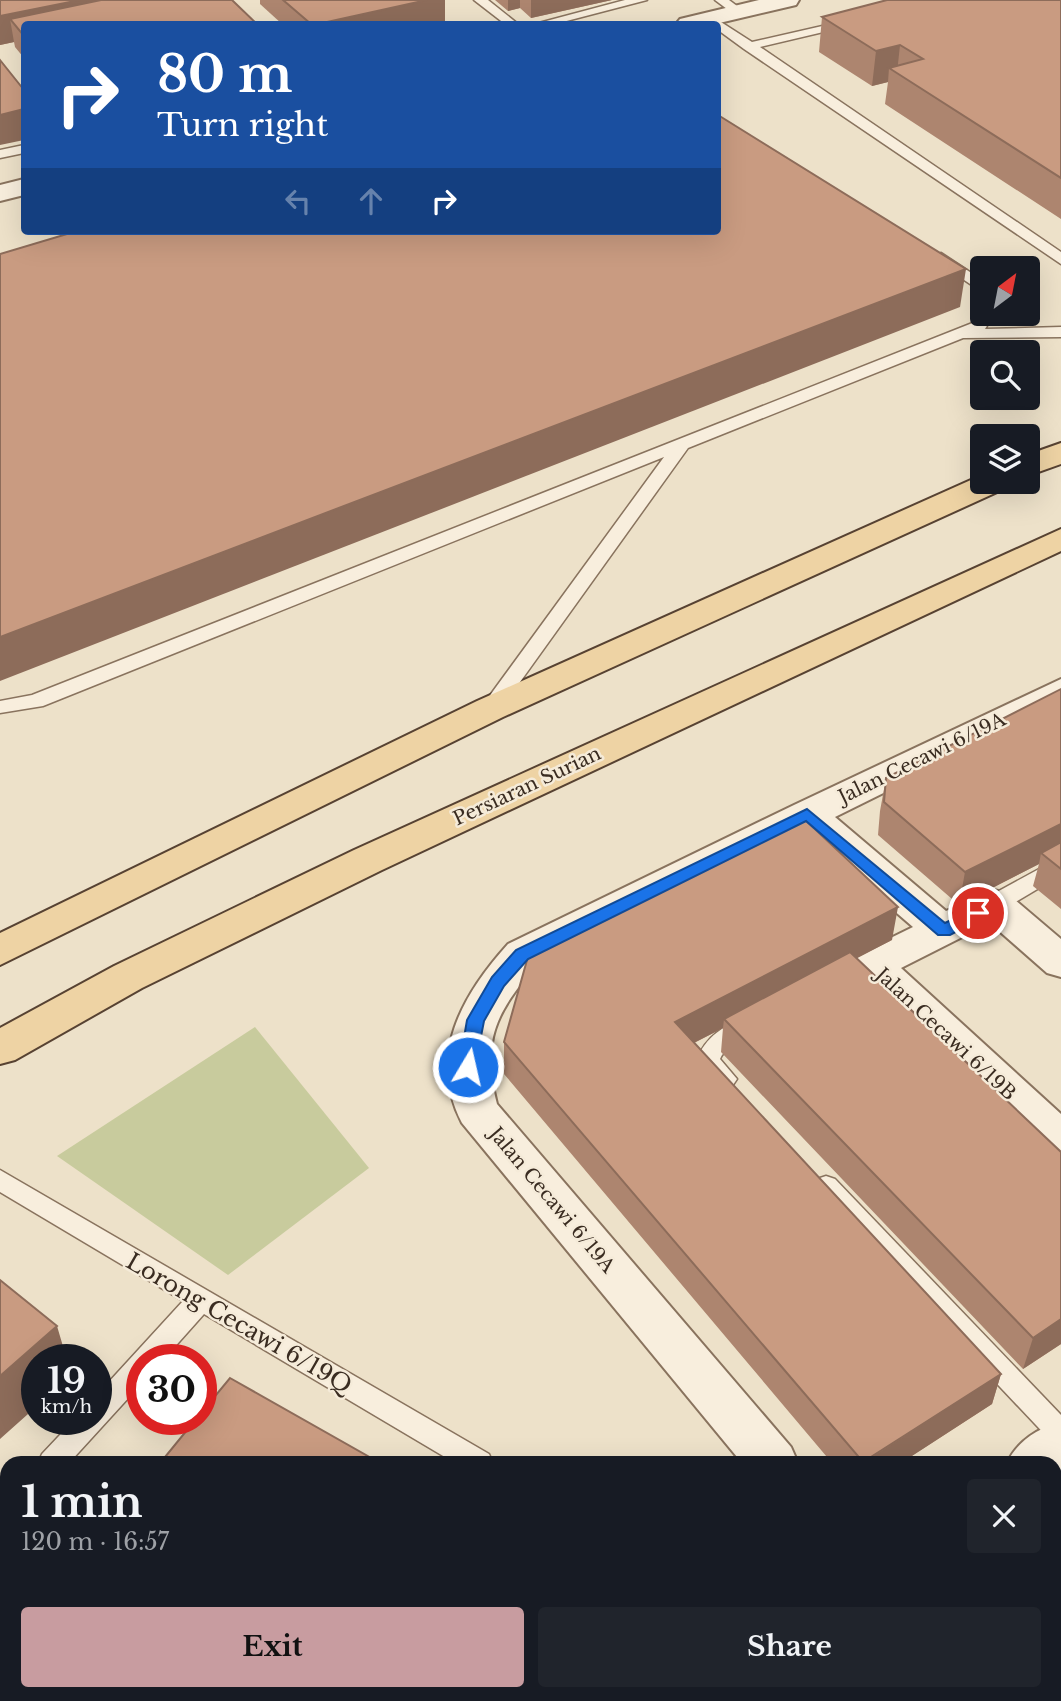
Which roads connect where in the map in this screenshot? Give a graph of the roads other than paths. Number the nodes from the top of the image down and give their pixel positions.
1 (480, 0) edge
2 (641, 0) edge
3 (788, 0) edge
4 (714, 14) edge
5 (858, 20) edge
6 (508, 21) edge
7 (554, 21) edge
8 (749, 46) junction
9 (21, 150) edge
10 (0, 154) edge
11 (21, 188) edge
12 (0, 193) edge
13 (932, 252) edge
14 (1061, 259) edge
15 (970, 279) edge
16 (981, 326) edge
17 (1061, 332) edge
18 (958, 335) junction
19 (682, 444) junction
20 (1061, 452) edge
21 (1040, 461) edge
22 (970, 492) edge
23 (1061, 539) edge
24 (1061, 691) edge
25 (0, 707) edge
26 (490, 709) junction
27 (807, 814) junction
28 (1061, 865) edge
29 (995, 904) junction
30 (944, 931) junction
31 (0, 950) edge
32 (1061, 962) edge
33 (767, 1017) edge
34 (0, 1048) edge
35 (737, 1092) edge
36 (1061, 1141) edge
37 (813, 1172) edge
38 (0, 1180) edge
39 (200, 1301) junction
40 (161, 1344) edge
41 (126, 1382) edge
42 (112, 1397) edge
43 (1061, 1433) edge
44 (77, 1435) edge
45 (1061, 1443) edge
46 (58, 1456) edge
47 (467, 1456) edge
48 (767, 1456) edge
49 (1042, 1456) edge

1 - 6 lane
2 - 7 lane
3 - 4 street
4 - 8 lane
5 - 8 lane
8 - 14 lane
9 - 10 lane
11 - 12 street
13 - 15 lane
16 - 18 lane
17 - 18 lane
18 - 19 lane
19 - 25 lane
19 - 26 lane
20 - 21 main road
22 - 26 main road
23 - 34 main road, Persiaran Surian
24 - 27 street, Jalan Cecawi 6/19A
26 - 31 main road
27 - 30 street
27 - 48 street, Jalan Cecawi 6/19A
28 - 29 lane
29 - 30 street, Jalan Cecawi 6/19B
29 - 32 street
30 - 36 street, Jalan Cecawi 6/19B
33 - 35 lane
37 - 43 lane
38 - 39 lane, Lorong Cecawi 6/19Q
39 - 40 lane
39 - 47 lane, Lorong Cecawi 6/19Q
41 - 42 lane
44 - 46 lane
45 - 49 street

